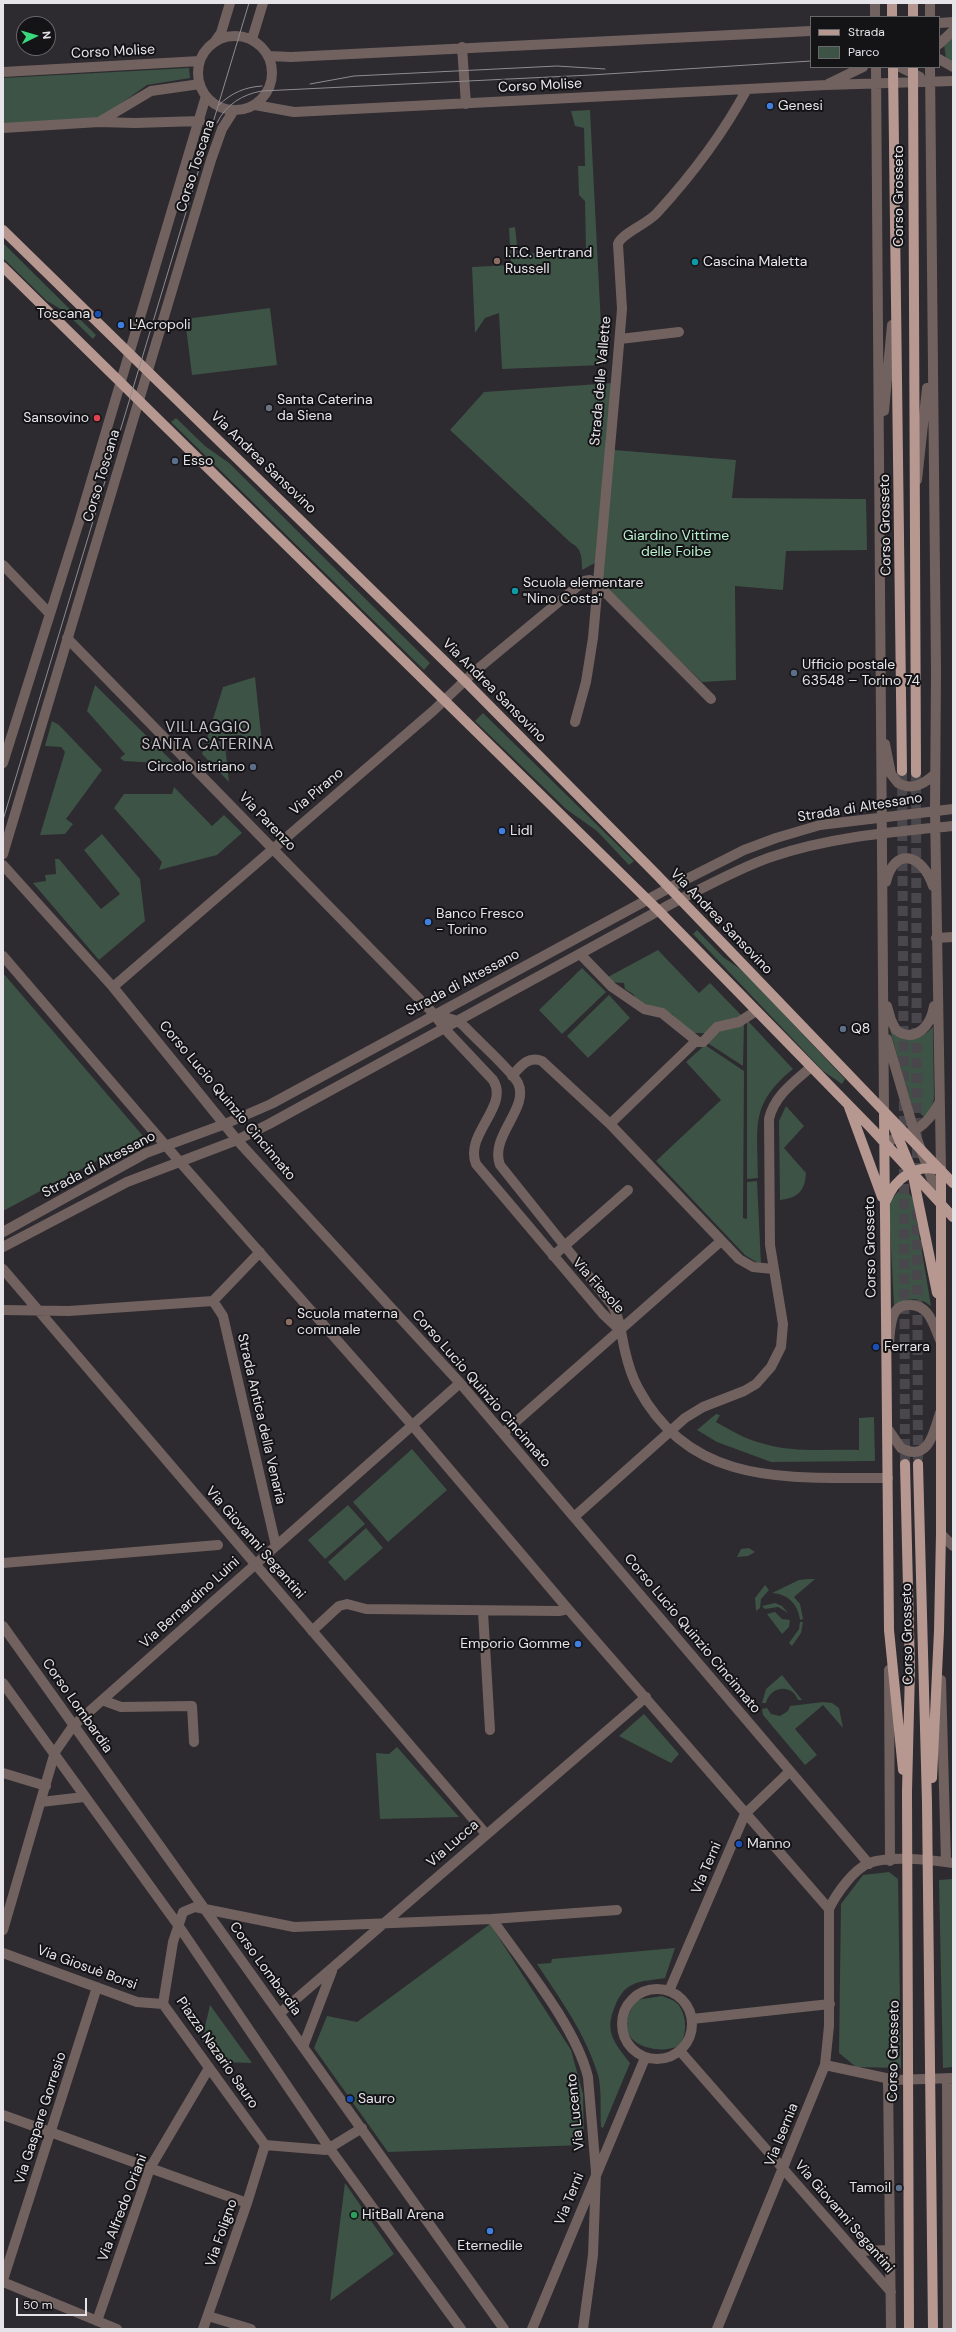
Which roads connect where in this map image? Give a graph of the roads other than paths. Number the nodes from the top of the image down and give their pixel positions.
1 (230, 3) edge
2 (263, 3) edge
3 (875, 3) edge
4 (892, 3) edge
5 (913, 3) edge
6 (930, 3) edge
7 (875, 16) edge
8 (892, 16) edge
9 (913, 16) edge
10 (930, 16) edge
11 (953, 22) edge
12 (940, 23) edge
13 (810, 31) edge
14 (953, 32) edge
15 (216, 40) junction
16 (252, 40) junction
17 (940, 43) edge
18 (462, 47) junction
19 (269, 56) junction
20 (940, 60) edge
21 (200, 61) junction
22 (953, 67) edge
23 (844, 68) edge
24 (861, 68) edge
25 (876, 68) edge
26 (930, 68) edge
27 (3, 72) edge
28 (903, 72) edge
29 (840, 77) junction
30 (953, 81) edge
31 (930, 82) junction
32 (875, 83) junction
33 (200, 84) junction
34 (826, 85) junction
35 (747, 89) junction
36 (206, 96) junction
37 (466, 104) junction
38 (255, 105) junction
39 (234, 110) junction
40 (200, 121) junction
41 (99, 122) junction
42 (3, 128) edge
43 (3, 230) edge
44 (3, 267) edge
45 (897, 277) junction
46 (679, 332) dead end
47 (620, 339) junction
48 (128, 352) junction
49 (932, 362) junction
50 (148, 370) junction
51 (119, 382) junction
52 (139, 402) junction
53 (879, 435) junction
54 (915, 494) junction
55 (3, 565) edge
56 (597, 584) junction
57 (50, 614) junction
58 (67, 638) junction
59 (465, 681) junction
60 (711, 698) dead end
61 (445, 701) junction
62 (575, 722) dead end
63 (881, 725) junction
64 (3, 763) edge
65 (902, 772) tunnel mouth
66 (916, 772) tunnel mouth
67 (935, 774) junction
68 (953, 809) edge
69 (935, 811) junction
70 (882, 817) junction
71 (953, 826) edge
72 (935, 828) junction
73 (882, 833) junction
74 (273, 848) junction
75 (3, 854) edge
76 (3, 865) edge
77 (669, 888) junction
78 (883, 895) junction
79 (936, 895) junction
80 (680, 899) junction
81 (648, 900) junction
82 (659, 911) junction
83 (953, 937) edge
84 (936, 938) junction
85 (581, 955) junction
86 (3, 956) edge
87 (113, 987) junction
88 (884, 990) junction
89 (937, 992) junction
90 (756, 1011) junction
91 (434, 1014) junction
92 (458, 1022) junction
93 (883, 1025) junction
94 (445, 1029) junction
95 (696, 1041) junction
96 (811, 1067) junction
97 (512, 1076) junction
98 (940, 1101) junction
99 (847, 1104) junction
100 (884, 1111) junction
101 (225, 1124) junction
102 (610, 1124) junction
103 (906, 1134) junction
104 (237, 1140) junction
105 (885, 1142) junction
106 (167, 1145) junction
107 (920, 1148) junction
108 (179, 1161) junction
109 (927, 1168) junction
110 (941, 1170) junction
111 (912, 1171) junction
112 (953, 1183) edge
113 (628, 1190) dead end
114 (941, 1204) junction
115 (884, 1205) junction
116 (953, 1216) edge
117 (3, 1232) edge
118 (721, 1241) junction
119 (566, 1245) junction
120 (3, 1247) edge
121 (260, 1252) junction
122 (553, 1256) junction
123 (3, 1269) edge
124 (773, 1269) junction
125 (213, 1301) junction
126 (3, 1310) edge
127 (36, 1310) junction
128 (941, 1316) junction
129 (621, 1331) junction
130 (941, 1344) junction
131 (887, 1352) junction
132 (460, 1383) junction
133 (941, 1410) junction
134 (412, 1425) junction
135 (888, 1429) junction
136 (671, 1432) junction
137 (503, 1433) junction
138 (905, 1464) tunnel mouth
139 (918, 1464) tunnel mouth
140 (888, 1478) junction
141 (574, 1517) junction
142 (941, 1534) junction
143 (218, 1545) dead end
144 (276, 1546) junction
145 (953, 1546) edge
146 (3, 1564) edge
147 (254, 1564) junction
148 (568, 1608) junction
149 (483, 1612) junction
150 (3, 1626) edge
151 (889, 1630) junction
152 (312, 1631) junction
153 (939, 1631) junction
154 (3, 1683) edge
155 (646, 1697) junction
156 (102, 1700) junction
157 (73, 1726) junction
158 (490, 1730) dead end
159 (194, 1742) dead end
160 (55, 1752) junction
161 (790, 1771) junction
162 (3, 1773) edge
163 (46, 1786) junction
164 (907, 1791) junction
165 (84, 1797) junction
166 (41, 1802) junction
167 (927, 1804) junction
168 (745, 1814) junction
169 (486, 1834) junction
170 (890, 1860) junction
171 (908, 1860) junction
172 (926, 1860) junction
173 (949, 1862) edge
174 (869, 1864) junction
175 (203, 1909) junction
176 (829, 1909) junction
177 (617, 1910) dead end
178 (492, 1919) junction
179 (381, 1924) junction
180 (178, 1925) junction
181 (3, 1930) edge
182 (3, 1953) edge
183 (333, 1969) junction
184 (97, 1987) junction
185 (670, 1991) junction
186 (163, 2004) junction
187 (830, 2004) junction
188 (280, 2013) junction
189 (692, 2019) junction
190 (303, 2046) junction
191 (680, 2051) junction
192 (645, 2058) junction
193 (825, 2065) junction
194 (209, 2068) junction
195 (950, 2078) edge
196 (888, 2079) junction
197 (908, 2080) junction
198 (930, 2080) junction
199 (3, 2116) edge
200 (362, 2128) junction
201 (51, 2133) junction
202 (265, 2145) junction
203 (330, 2149) junction
204 (150, 2168) junction
205 (784, 2168) junction
206 (596, 2172) junction
207 (247, 2203) junction
208 (951, 2243) edge
209 (890, 2250) junction
210 (857, 2252) junction
211 (3, 2281) edge
212 (891, 2292) junction
213 (933, 2298) junction
214 (909, 2311) junction
215 (208, 2316) junction
216 (97, 2321) junction
217 (117, 2329) edge
218 (203, 2329) edge
219 (251, 2329) edge
220 (461, 2329) edge
221 (504, 2329) edge
222 (532, 2329) edge
223 (584, 2329) edge
224 (717, 2329) edge
225 (891, 2329) edge
226 (906, 2329) edge
227 (909, 2329) edge
228 (932, 2329) edge
229 (937, 2329) edge
230 (948, 2329) edge

1 - 15 street
2 - 16 street
3 - 7 street
4 - 8 main road
5 - 9 main road
6 - 10 street
11 - 12 street
13 - 18 street
14 - 17 street
15 - 16 street
15 - 21 street
16 - 19 street
18 - 19 street
18 - 37 street
19 - 38 street
20 - 22 street
21 - 27 street, Corso Molise
21 - 33 street
23 - 29 street
24 - 29 street, Corso Molise
25 - 32 street, Corso Grosseto
26 - 31 street, Corso Grosseto
28 - 31 street
28 - 32 street
28 - 45 main road, Corso Grosseto
28 - 54 main road, Corso Grosseto
29 - 34 street, Corso Molise
30 - 31 street
31 - 49 street, Corso Grosseto
32 - 34 street, Corso Molise
32 - 53 street, Corso Grosseto
33 - 36 street
33 - 41 street
34 - 35 street, Corso Molise
35 - 37 street, Corso Molise
35 - 47 street, Strada delle Vallette
36 - 39 street
36 - 40 street, Corso Toscana
37 - 38 street, Corso Molise
38 - 39 street
39 - 50 street, Corso Toscana
40 - 41 street
40 - 48 street, Corso Toscana
41 - 42 street
43 - 48 main road, Via Andrea Sansovino
44 - 51 main road
45 - 53 street, Corso Grosseto
45 - 65 main road, Corso Grosseto
46 - 47 street
47 - 56 street, Strada delle Vallette
48 - 50 main road, Via Andrea Sansovino
48 - 51 street, Corso Toscana
49 - 54 street, Corso Grosseto
49 - 67 street, Corso Grosseto
50 - 52 street, Corso Toscana
50 - 59 main road, Via Andrea Sansovino
51 - 52 main road
51 - 57 street, Corso Toscana
52 - 58 street, Corso Toscana
52 - 61 main road
53 - 63 street, Corso Grosseto
54 - 66 main road, Corso Grosseto
55 - 57 street
56 - 59 street, Via Pirano
56 - 60 street
56 - 62 street, Strada delle Vallette
57 - 64 street, Corso Toscana
58 - 74 street, Via Parenzo
58 - 75 street, Corso Toscana
59 - 61 street, Via Pirano
59 - 77 main road, Via Andrea Sansovino
61 - 74 street, Via Pirano
61 - 81 main road
63 - 67 street, Corso Grosseto
63 - 70 street, Corso Grosseto
67 - 69 street, Corso Grosseto
68 - 69 street, Strada di Altessano
69 - 70 street, Strada di Altessano
69 - 72 street, Corso Grosseto
70 - 73 street, Corso Grosseto
70 - 77 street, Strada di Altessano
71 - 72 street, Strada di Altessano
72 - 73 street, Strada di Altessano
72 - 79 street, Corso Grosseto
73 - 78 street, Corso Grosseto
73 - 80 street, Strada di Altessano
74 - 87 street, Via Pirano
74 - 91 street, Via Parenzo
76 - 87 street, Corso Lucio Quinzio Cincinnato
77 - 80 main road, Via Andrea Sansovino
77 - 81 street, Strada di Altessano
78 - 79 street, Corso Grosseto
78 - 88 street, Corso Grosseto
79 - 84 street, Corso Grosseto
80 - 82 street, Strada di Altessano
80 - 100 main road, Via Andrea Sansovino
81 - 82 main road
81 - 91 street, Strada di Altessano
82 - 85 street, Strada di Altessano
82 - 90 main road
83 - 84 street
84 - 89 street, Corso Grosseto
85 - 92 street, Strada di Altessano
85 - 95 street
86 - 106 street
87 - 101 street, Corso Lucio Quinzio Cincinnato
88 - 89 street, Corso Grosseto
88 - 93 street, Corso Grosseto
89 - 98 street, Corso Grosseto
90 - 95 street
90 - 96 main road
91 - 92 street
91 - 94 street, Via Parenzo
91 - 101 street, Strada di Altessano
92 - 94 street, Strada di Altessano
92 - 97 street, Via Fiesole
93 - 100 street, Corso Grosseto
93 - 103 street, Corso Grosseto
94 - 104 street, Strada di Altessano
94 - 122 street, Via Fiesole
95 - 102 street
96 - 99 main road
96 - 124 street
97 - 102 street
97 - 119 street, Via Fiesole
98 - 103 street
98 - 110 street, Corso Grosseto
99 - 105 main road
99 - 115 main road
100 - 103 main road, Via Andrea Sansovino
100 - 105 main road, Corso Grosseto
101 - 104 street, Corso Lucio Quinzio Cincinnato
101 - 106 street, Strada di Altessano
102 - 118 street
103 - 105 street
103 - 107 main road, Via Andrea Sansovino
103 - 111 main road
104 - 108 street, Strada di Altessano
104 - 132 street, Corso Lucio Quinzio Cincinnato
105 - 111 main road
105 - 115 main road, Corso Grosseto
106 - 108 street
106 - 117 street, Strada di Altessano
107 - 109 street, Corso Grosseto
107 - 110 main road, Via Andrea Sansovino
108 - 120 street, Strada di Altessano
108 - 121 street
109 - 110 main road
109 - 111 main road
109 - 114 street, Corso Grosseto
110 - 112 main road, Via Andrea Sansovino
110 - 114 main road, Corso Grosseto
111 - 114 main road
111 - 115 main road
111 - 128 main road
113 - 119 street
114 - 116 main road
114 - 128 main road, Corso Grosseto
115 - 131 main road, Corso Grosseto
118 - 124 street
118 - 129 street
119 - 122 street
119 - 129 street, Via Fiesole
121 - 125 street
121 - 134 street
122 - 129 street, Via Fiesole
123 - 127 street, Via Giovanni Segantini
124 - 136 street
125 - 127 street
125 - 144 street, Strada Antica della Venaria
126 - 127 street
127 - 147 street, Via Giovanni Segantini
128 - 130 main road, Corso Grosseto
129 - 136 street
129 - 137 street
130 - 131 street, Corso Grosseto
130 - 133 main road, Corso Grosseto
131 - 135 main road, Corso Grosseto
132 - 134 street, Via Bernardino Luini
132 - 137 street, Corso Lucio Quinzio Cincinnato
133 - 135 street, Corso Grosseto
133 - 142 main road, Corso Grosseto
134 - 144 street, Via Bernardino Luini
134 - 148 street
135 - 140 main road, Corso Grosseto
136 - 140 street
136 - 141 street
137 - 141 street, Corso Lucio Quinzio Cincinnato
138 - 164 main road, Corso Grosseto
139 - 167 main road, Corso Grosseto
140 - 151 main road, Corso Grosseto
141 - 161 street, Corso Lucio Quinzio Cincinnato
142 - 145 street
142 - 153 main road, Corso Grosseto
143 - 146 street
144 - 147 street, Via Bernardino Luini
147 - 152 street, Via Giovanni Segantini
147 - 156 street, Via Bernardino Luini
148 - 149 street
148 - 155 street
149 - 152 street
149 - 158 street
150 - 157 street, Corso Lombardia
151 - 164 main road, Corso Grosseto
151 - 170 street, Corso Grosseto
152 - 169 street, Via Giovanni Segantini
153 - 167 main road, Corso Grosseto
153 - 173 street, Corso Grosseto
154 - 160 street
155 - 168 street
155 - 169 street, Via Lucca
156 - 157 street, Via Bernardino Luini
156 - 159 street
157 - 160 street, Via Bernardino Luini
157 - 175 street, Corso Lombardia
160 - 163 street, Via Bernardino Luini
160 - 165 street
161 - 168 street, Via Terni
161 - 174 street, Corso Lucio Quinzio Cincinnato
162 - 163 street
163 - 166 street, Via Bernardino Luini
164 - 171 main road, Corso Grosseto
165 - 166 street
165 - 180 street
166 - 181 street, Via Bernardino Luini
167 - 172 main road, Corso Grosseto
168 - 176 street
168 - 185 street, Via Terni
169 - 179 street, Via Lucca
170 - 171 street
170 - 174 street
171 - 172 street
171 - 197 main road, Corso Grosseto
172 - 173 street
172 - 198 main road, Corso Grosseto
174 - 176 street
175 - 179 street, Piazza Nazario Sauro
175 - 180 street, Piazza Nazario Sauro
175 - 188 street, Corso Lombardia
176 - 187 street, Via Isernia
177 - 178 street
178 - 179 street
178 - 206 street, Via Lucento
179 - 183 street, Via Lucca
180 - 186 street, Piazza Nazario Sauro
180 - 203 street
182 - 184 street, Via Giosuè Borsi
183 - 188 street, Via Lucca
183 - 190 street
184 - 186 street, Via Giosuè Borsi
184 - 201 street, Via Gaspare Gorresio
185 - 189 street
185 - 192 street
186 - 194 street, Piazza Nazario Sauro
187 - 189 street
187 - 193 street, Via Isernia
188 - 190 street, Corso Lombardia
189 - 191 street
190 - 200 street, Corso Lombardia
191 - 192 street
191 - 205 street, Via Giovanni Segantini
192 - 206 street, Via Terni
193 - 196 street
193 - 205 street, Via Isernia
194 - 202 street, Piazza Nazario Sauro
194 - 204 street, Via Alfredo Oriani
195 - 198 street
195 - 208 street
196 - 197 street
196 - 209 street, Corso Grosseto
197 - 198 street
197 - 214 main road, Corso Grosseto
198 - 213 main road, Corso Grosseto
199 - 201 street
200 - 203 street
200 - 221 street, Corso Lombardia
201 - 204 street
201 - 211 street, Via Gaspare Gorresio
202 - 203 street
202 - 207 street, Via Foligno
203 - 220 street
204 - 207 street
204 - 216 street, Via Alfredo Oriani
205 - 210 street, Via Giovanni Segantini
205 - 224 street, Via Isernia
206 - 222 street, Via Terni
206 - 223 street, Via Lucento
207 - 215 street, Via Foligno
208 - 230 street
209 - 210 street
209 - 212 street, Corso Grosseto
210 - 212 street, Via Giovanni Segantini
211 - 216 street
212 - 225 street, Corso Grosseto
213 - 228 main road, Corso Grosseto
213 - 229 street, Corso Grosseto
214 - 226 street, Corso Grosseto
214 - 227 main road, Corso Grosseto
215 - 218 street, Via Foligno
215 - 219 street
216 - 217 street

